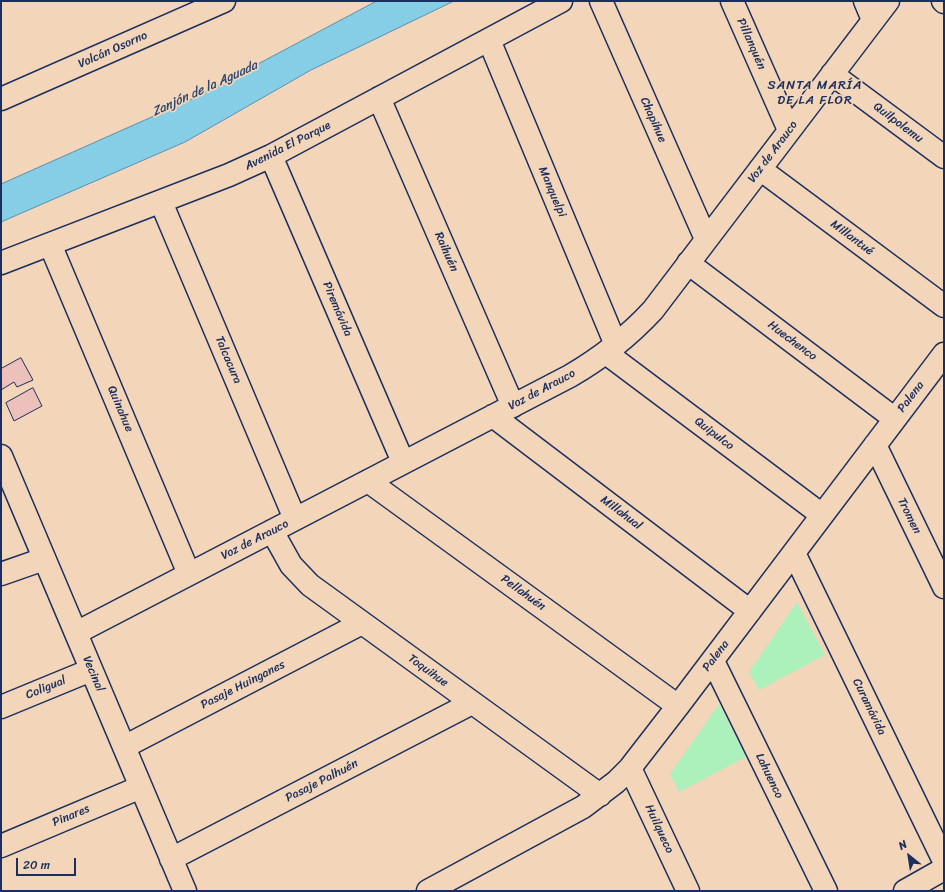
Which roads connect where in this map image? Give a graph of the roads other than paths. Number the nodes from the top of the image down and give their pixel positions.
1 (224, 1) edge
2 (561, 1) edge
3 (601, 1) edge
4 (732, 1) edge
5 (864, 1) edge
6 (888, 1) edge
7 (874, 20) junction
8 (489, 40) junction
9 (832, 74) junction
10 (379, 98) junction
11 (1, 99) edge
12 (790, 130) junction
13 (271, 156) junction
14 (944, 157) edge
15 (760, 169) junction
16 (161, 202) junction
17 (706, 239) junction
18 (50, 244) junction
19 (1, 262) edge
20 (688, 262) junction
21 (944, 306) edge
22 (611, 349) junction
23 (944, 354) edge
24 (513, 406) junction
25 (493, 416) junction
26 (895, 419) junction
27 (875, 445) junction
28 (1, 456) edge
29 (403, 462) junction
30 (368, 481) junction
31 (822, 515) junction
32 (294, 519) junction
33 (272, 531) junction
34 (794, 553) junction
35 (44, 558) junction
36 (1, 574) edge
37 (189, 574) junction
38 (944, 587) edge
39 (750, 611) junction
40 (362, 623) junction
41 (76, 633) junction
42 (713, 661) junction
43 (91, 670) junction
44 (472, 703) junction
45 (678, 706) junction
46 (1, 707) edge
47 (124, 747) junction
48 (630, 768) junction
49 (141, 787) junction
50 (600, 795) junction
51 (1, 846) edge
52 (171, 859) junction
53 (944, 860) edge
54 (944, 869) edge
55 (184, 891) edge
56 (428, 891) edge
57 (688, 891) edge
58 (826, 891) edge
59 (905, 891) edge

1 - 11 street, Volcán Osorno
2 - 8 street, Avenida El Parque
3 - 17 street, Chapihue
4 - 12 street, Pillanquén
5 - 7 street
6 - 7 street, Voz de Arauco
7 - 9 street, Voz de Arauco
8 - 10 street, Avenida El Parque
8 - 22 street, Manquelpi
9 - 12 street, Voz de Arauco
9 - 14 street, Quilpolemu
10 - 13 street, Avenida El Parque
10 - 24 street, Raihuén
12 - 15 street, Voz de Arauco
13 - 16 street, Avenida El Parque
13 - 29 street, Piremávida
15 - 17 street, Voz de Arauco
15 - 21 street, Millantué
16 - 18 street, Avenida El Parque
16 - 32 street, Talcacura
17 - 20 street, Voz de Arauco
18 - 19 street, Avenida El Parque
18 - 37 street, Quinahue
20 - 22 street, Voz de Arauco
20 - 26 street, Huechenco
22 - 24 street, Voz de Arauco
22 - 31 street, Quipulco
23 - 26 street, Palena
24 - 25 street, Voz de Arauco
25 - 29 street, Voz de Arauco
25 - 39 street, Millahual
26 - 27 street, Palena
27 - 31 street, Palena
27 - 38 street, Tromen
28 - 35 street, Vecinal
29 - 30 street, Voz de Arauco
30 - 32 street, Voz de Arauco
30 - 45 street, Pellahuén
31 - 34 street, Palena
32 - 33 street, Voz de Arauco
33 - 37 street, Voz de Arauco
33 - 40 street, Toquihue
34 - 39 street, Palena
34 - 53 street, Curamávida
35 - 36 street
35 - 41 street, Vecinal
37 - 41 street, Voz de Arauco
39 - 42 street, Palena
40 - 44 street, Toquihue
40 - 47 street, Pasaje Huinganes
41 - 43 street, Vecinal
42 - 45 street, Palena
42 - 58 street, Lahuenco
43 - 46 street, Coligual
43 - 47 street, Vecinal
44 - 50 street, Toquihue
44 - 52 street, Pasaje Palhuén
45 - 48 street, Palena
47 - 49 street, Vecinal
48 - 50 street, Palena
48 - 57 street, Huilqueco
49 - 51 street, Pinares
49 - 52 street, Vecinal
50 - 56 street, Palena
52 - 55 street, Vecinal
54 - 59 street

